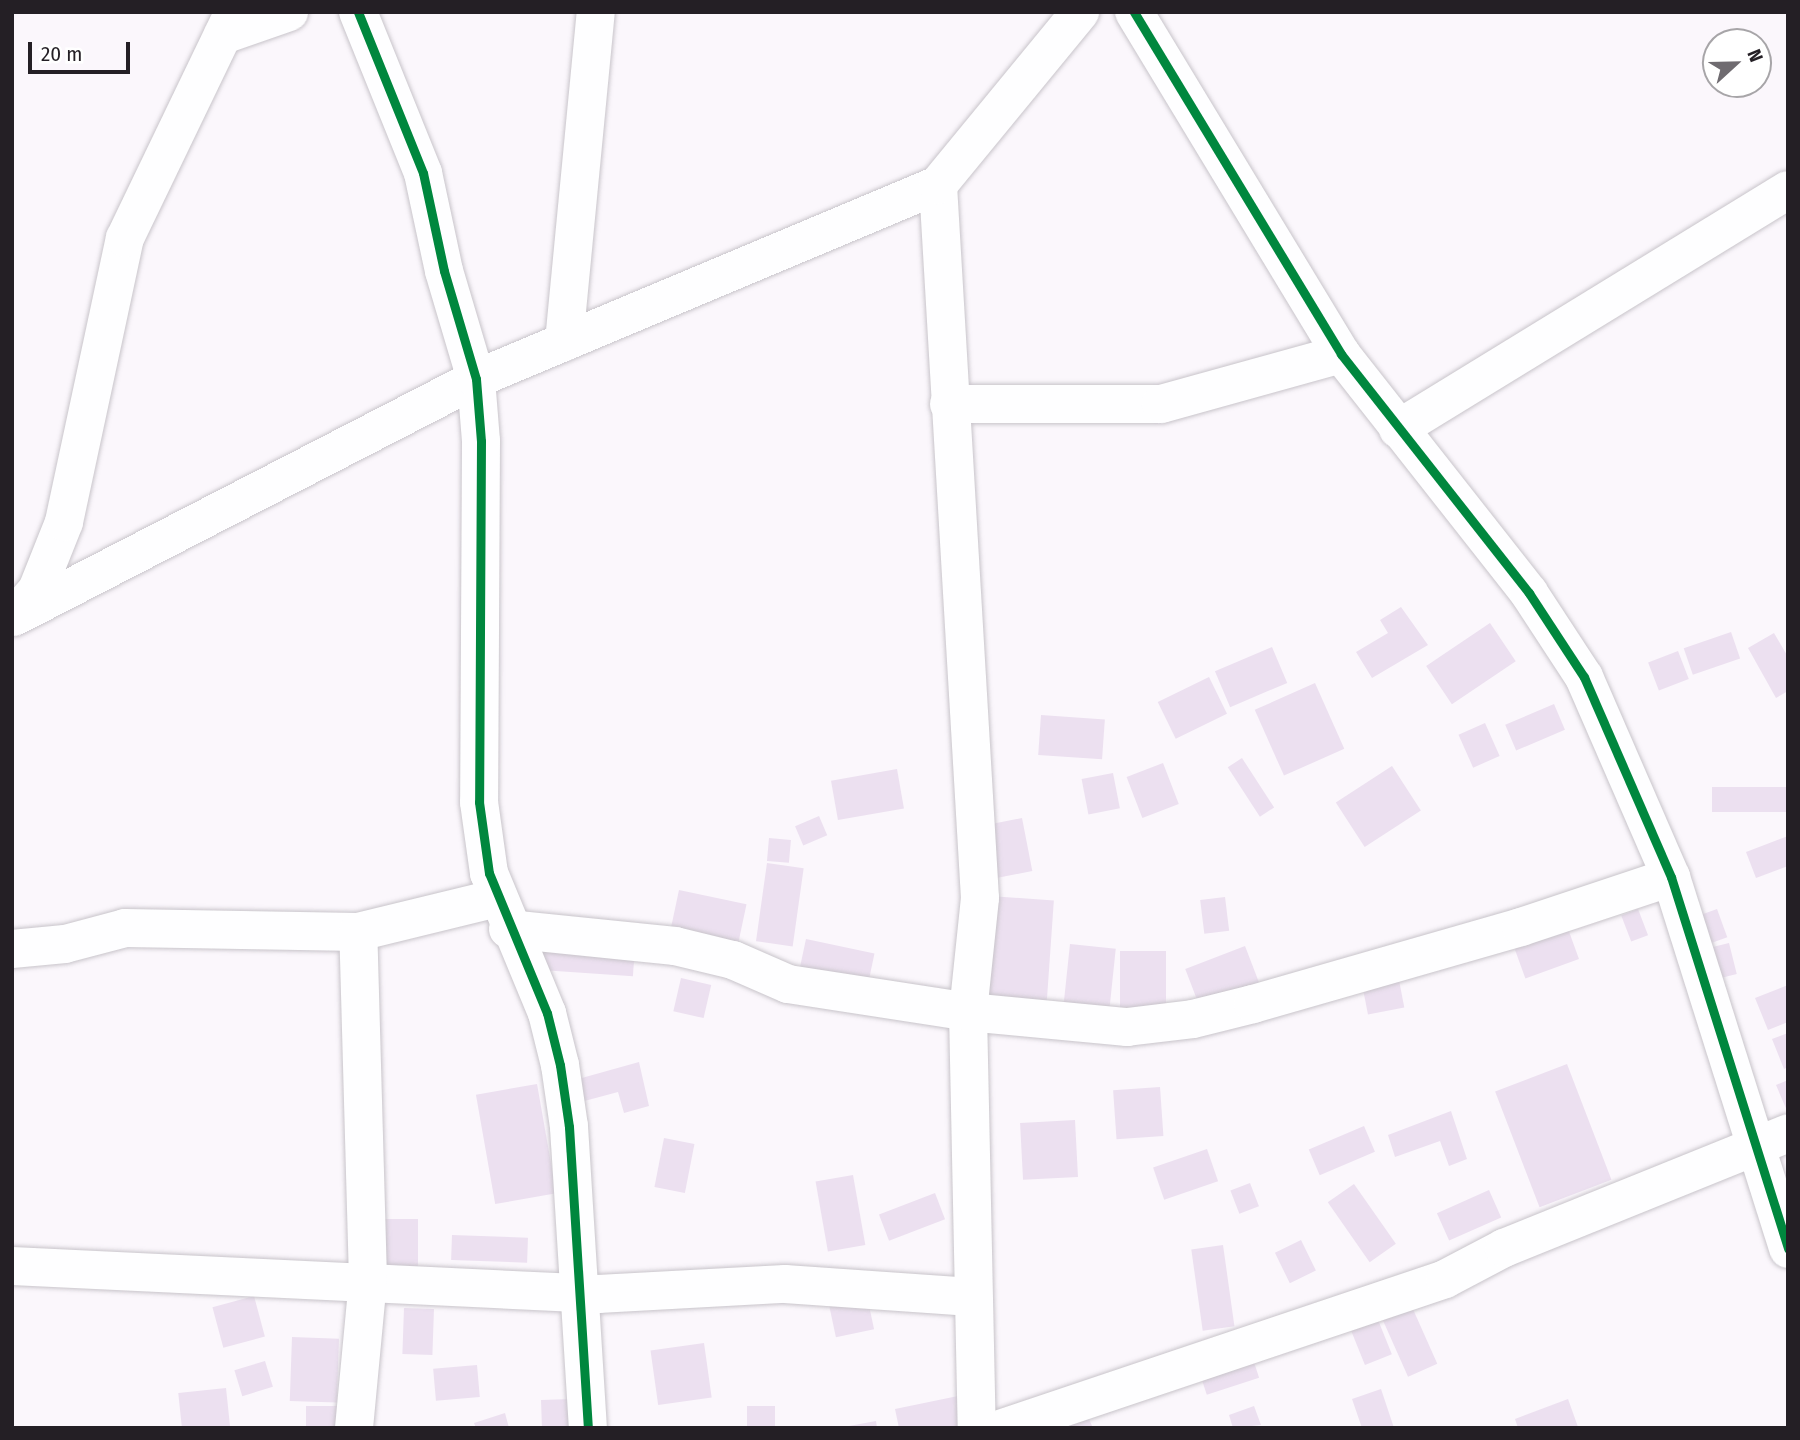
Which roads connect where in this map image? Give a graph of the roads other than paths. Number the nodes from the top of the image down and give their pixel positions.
1 (289, 12) edge
2 (358, 12) edge
3 (596, 12) edge
4 (1080, 12) edge
5 (1133, 12) edge
6 (229, 23) edge
7 (938, 185) junction
8 (1788, 190) edge
9 (565, 342) junction
10 (1341, 354) junction
11 (476, 379) junction
12 (949, 404) junction
13 (1398, 429) junction
14 (13, 618) edge
15 (1671, 877) junction
16 (503, 914) junction
17 (358, 932) junction
18 (12, 949) edge
19 (968, 1012) junction
20 (1770, 1139) edge
21 (1788, 1250) edge
22 (12, 1266) edge
23 (368, 1280) junction
24 (581, 1293) junction
25 (972, 1297) junction
26 (354, 1428) edge
27 (588, 1428) edge
28 (977, 1428) edge
29 (1003, 1428) edge

1 - 6 street
2 - 11 street
3 - 9 street
4 - 7 street
5 - 10 street
6 - 14 street
7 - 9 street
7 - 12 street
8 - 13 street
9 - 11 street
10 - 12 street
10 - 13 street
11 - 14 street
11 - 16 street
12 - 19 street
13 - 15 street
15 - 19 street
15 - 20 street
16 - 17 street
16 - 19 street
16 - 24 street
17 - 18 street
17 - 23 street
19 - 25 street
20 - 21 street
20 - 29 street
22 - 23 street
23 - 24 street
23 - 26 street
24 - 25 street
24 - 27 street
25 - 28 street

